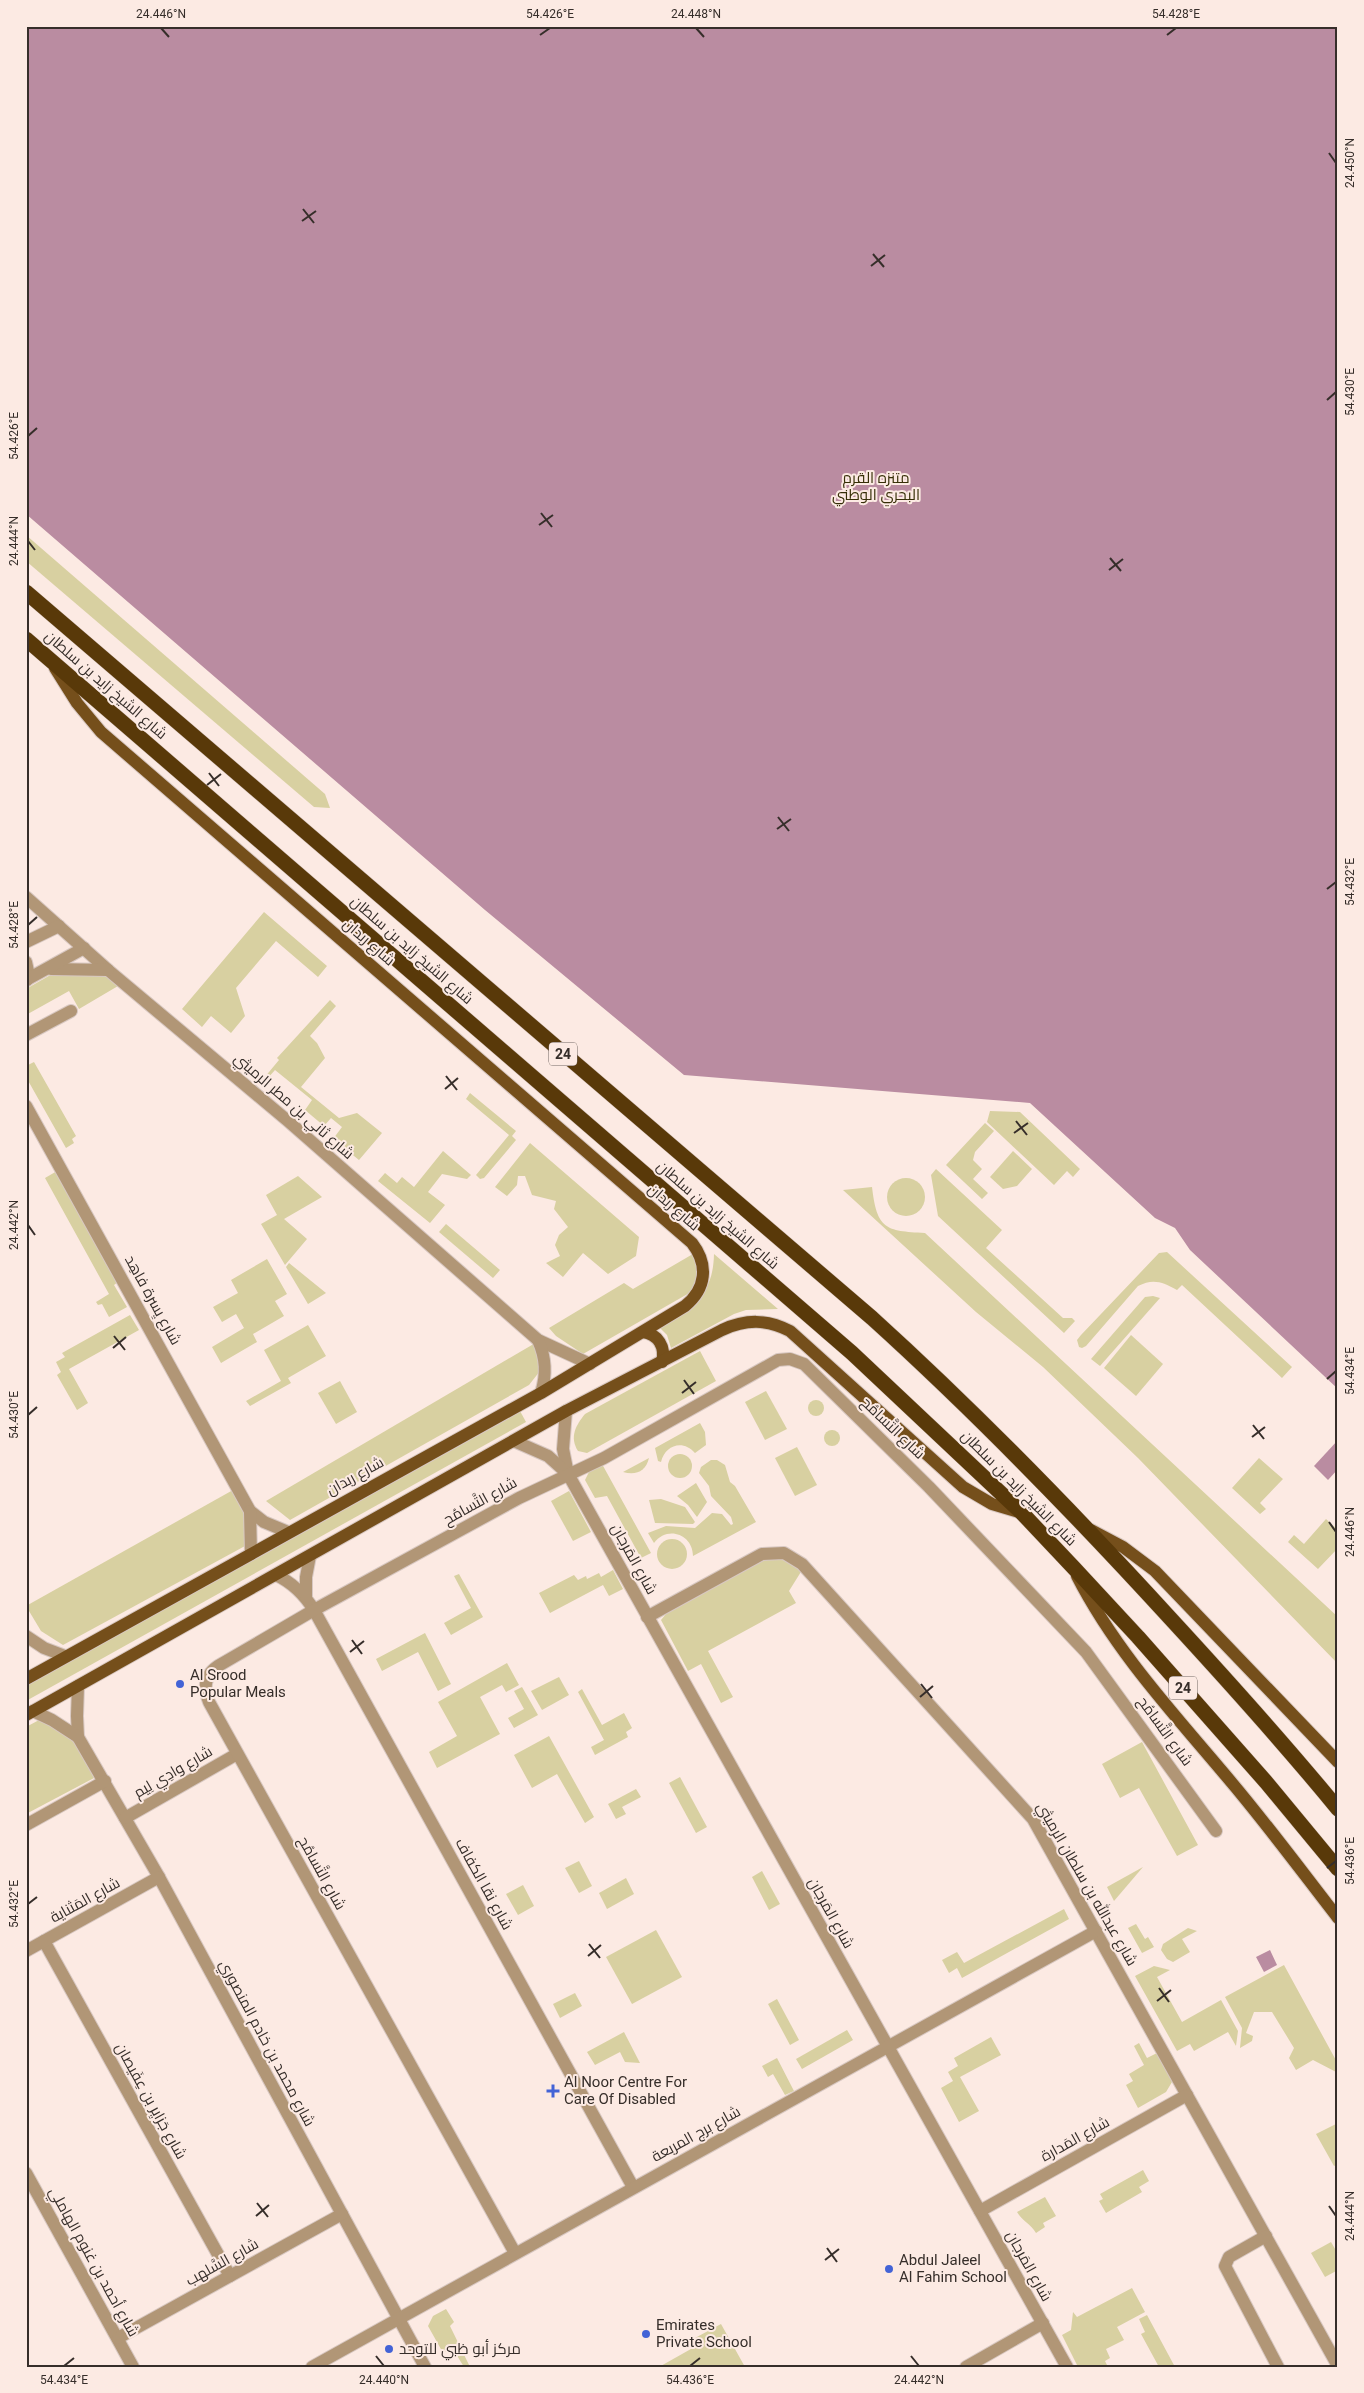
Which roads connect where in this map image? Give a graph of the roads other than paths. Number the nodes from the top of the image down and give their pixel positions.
1 (26, 592) edge
2 (26, 639) edge
3 (48, 657) junction
4 (26, 897) edge
5 (59, 926) junction
6 (26, 942) edge
7 (84, 948) junction
8 (26, 962) edge
9 (48, 969) junction
10 (108, 970) junction
11 (26, 980) edge
12 (71, 1010) dead end
13 (26, 1036) edge
14 (26, 1106) edge
15 (643, 1332) junction
16 (538, 1340) junction
17 (662, 1362) junction
18 (590, 1364) junction
19 (541, 1393) junction
20 (566, 1411) junction
21 (514, 1441) junction
22 (568, 1474) junction
23 (250, 1510) junction
24 (1022, 1513) junction
25 (1088, 1528) junction
26 (288, 1532) junction
27 (251, 1554) junction
28 (310, 1556) junction
29 (1073, 1567) junction
30 (276, 1575) junction
31 (306, 1597) junction
32 (314, 1610) junction
33 (647, 1617) junction
34 (26, 1636) edge
35 (65, 1656) junction
36 (26, 1679) edge
37 (78, 1686) junction
38 (30, 1713) edge
39 (78, 1737) junction
40 (237, 1754) junction
41 (1338, 1762) edge
42 (105, 1781) junction
43 (1338, 1809) edge
44 (125, 1818) junction
45 (26, 1826) edge
46 (1216, 1831) dead end
47 (1338, 1869) edge
48 (159, 1877) junction
49 (1338, 1918) edge
50 (1096, 1931) junction
51 (44, 1942) junction
52 (26, 1951) edge
53 (887, 2048) junction
54 (1187, 2095) junction
55 (26, 2173) edge
56 (633, 2187) junction
57 (980, 2211) junction
58 (342, 2214) junction
59 (1266, 2236) junction
60 (515, 2253) junction
61 (230, 2276) junction
62 (398, 2319) junction
63 (1042, 2323) junction
64 (118, 2338) junction
65 (1338, 2366) edge
66 (133, 2367) edge
67 (312, 2367) edge
68 (425, 2367) edge
69 (966, 2367) edge
70 (1067, 2367) edge
71 (1278, 2367) edge

1 - 25 highway, شارع الشيخ زايد بن سلطان / 24
2 - 3 highway, شارع الشيخ زايد بن سلطان / 24
3 - 15 main road, شارع ربدان
3 - 24 highway, شارع الشيخ زايد بن سلطان / 24
4 - 5 street, شارع ثاني بن مطر الرميثي
5 - 6 street
5 - 7 street, شارع ثاني بن مطر الرميثي
7 - 9 street
7 - 10 street, شارع ثاني بن مطر الرميثي
8 - 11 street
9 - 10 street
9 - 11 street
10 - 16 street, شارع ثاني بن مطر الرميثي
12 - 13 street
14 - 23 street, شارع يِسرة فاهِد
15 - 17 main road
15 - 18 main road, شارع ربدان
16 - 18 street, شارع ثاني بن مطر الرميثي
16 - 19 street
17 - 20 main road
17 - 24 main road
18 - 19 main road, شارع ربدان
19 - 26 main road, شارع ربدان
20 - 21 main road
20 - 22 street, شارع المَرجان
21 - 22 street, شارع المَرجان
21 - 28 main road
22 - 32 street, شارع التَّسامُح
22 - 33 street, شارع المَرجان
22 - 46 street, شارع التَّسامُح
23 - 26 street, شارع يِسرة فاهِد
23 - 27 street, شارع يِسرة فاهِد
24 - 29 highway, شارع الشيخ زايد بن سلطان / 24
25 - 41 main road
25 - 43 highway, شارع الشيخ زايد بن سلطان / 24
26 - 27 main road, شارع ربدان
27 - 35 main road, شارع ربدان
28 - 30 main road
28 - 31 street
29 - 47 highway, شارع الشيخ زايد بن سلطان / 24
29 - 49 main road
30 - 31 street, شارع نقا الكفاف
30 - 37 main road
31 - 32 street, شارع نقا الكفاف
32 - 40 street, شارع التَّسامُح
32 - 56 street, شارع نقا الكفاف
33 - 50 street, شارع عبدالله بن سلطان الرميثي
33 - 53 street, شارع المَرجان
34 - 35 street
35 - 36 main road, شارع ربدان
37 - 38 main road
37 - 39 street
38 - 39 street, شارع محمد بن خادم المنصوري
39 - 42 street, شارع محمد بن خادم المنصوري
40 - 44 street, شارع وادِي لِيم
40 - 60 street, شارع التَّسامُح
42 - 44 street, شارع محمد بن خادم المنصوري
42 - 45 street
44 - 48 street, شارع محمد بن خادم المنصوري
48 - 51 street, شارع المَثناية
48 - 58 street, شارع محمد بن خادم المنصوري
50 - 53 street, شارع برج المربعة
50 - 54 street, شارع عبدالله بن سلطان الرميثي
51 - 52 street, شارع المَثناية
51 - 61 street, شارع جَزايِر بن عِفَيصان
53 - 56 street, شارع برج المربعة
53 - 57 street, شارع المَرجان
54 - 57 street, شارع المَدارة
54 - 59 street, شارع عبدالله بن سلطان الرميثي
55 - 64 street, شارع أحمد بن غنوم الهاملي
56 - 60 street, شارع برج المربعة
57 - 63 street, شارع المَرجان
58 - 61 street, شارع السَّلهب
58 - 62 street, شارع محمد بن خادم المنصوري
59 - 65 street, شارع عبدالله بن سلطان الرميثي
59 - 71 street
60 - 62 street, شارع برج المربعة
61 - 64 street, شارع السَّلهب
62 - 67 street, شارع برج المربعة
62 - 68 street, شارع محمد بن خادم المنصوري
63 - 69 street
63 - 70 street, شارع المَرجان
64 - 66 street, شارع أحمد بن غنوم الهاملي

